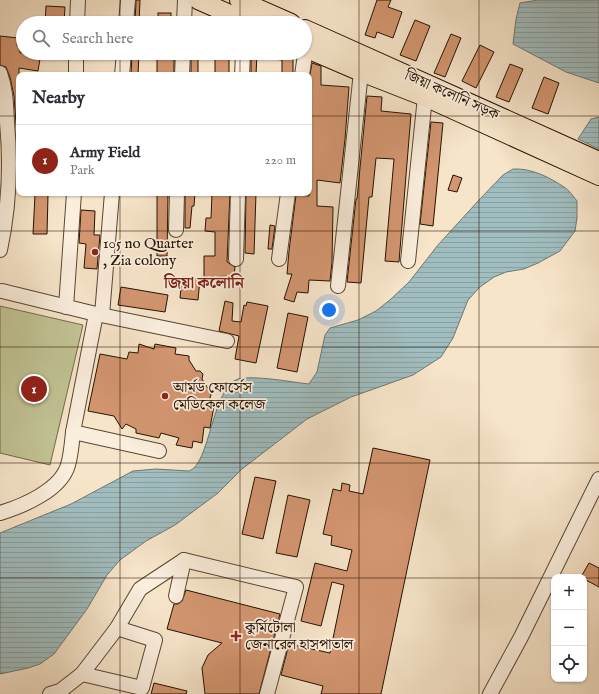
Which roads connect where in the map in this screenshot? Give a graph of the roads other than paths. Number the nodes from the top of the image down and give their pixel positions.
1 (78, 0) edge
2 (128, 0) edge
3 (185, 0) edge
4 (198, 0) edge
5 (239, 0) edge
6 (77, 16) edge
7 (127, 16) edge
8 (184, 16) edge
9 (233, 16) edge
10 (275, 16) edge
11 (312, 32) edge
12 (312, 51) edge
13 (76, 60) edge
14 (123, 60) edge
15 (183, 60) edge
16 (243, 60) edge
17 (304, 60) edge
18 (76, 72) edge
19 (122, 72) edge
20 (182, 72) edge
21 (242, 72) edge
22 (302, 72) edge
23 (361, 72) junction
24 (0, 73) edge
25 (424, 97) junction
26 (599, 161) edge
27 (599, 176) edge
28 (74, 196) edge
29 (112, 196) edge
30 (177, 196) edge
31 (238, 196) edge
32 (288, 196) edge
33 (176, 230) dead end
34 (0, 250) edge
35 (236, 259) dead end
36 (279, 259) dead end
37 (408, 261) dead end
38 (338, 286) dead end
39 (2, 291) dead end
40 (66, 307) junction
41 (99, 314) junction
42 (227, 341) dead end
43 (73, 432) junction
44 (159, 451) dead end
45 (599, 479) edge
46 (0, 513) edge
47 (184, 560) junction
48 (176, 596) dead end
49 (117, 628) junction
50 (82, 674) junction
51 (120, 689) edge
52 (57, 693) edge
53 (267, 694) edge
54 (490, 694) edge

1 - 6 street
2 - 7 street
3 - 8 street
4 - 9 main road
5 - 10 main road
11 - 26 main road, জিয়া কলোনি সড়ক
12 - 23 main road, জিয়া কলোনি সড়ক
13 - 18 street
14 - 19 street
15 - 20 street
16 - 21 street
17 - 22 street
23 - 25 main road, জিয়া কলোনি সড়ক
23 - 38 street
24 - 34 street
25 - 27 main road, জিয়া কলোনি সড়ক
25 - 37 street
28 - 40 street
29 - 41 street
30 - 33 street
31 - 35 street
32 - 36 street
39 - 40 street
40 - 41 street
41 - 42 street
41 - 43 street
43 - 44 street
43 - 46 street
45 - 54 street
47 - 48 street
47 - 49 street
47 - 53 street
49 - 50 street
49 - 51 street
50 - 51 street
50 - 52 street

